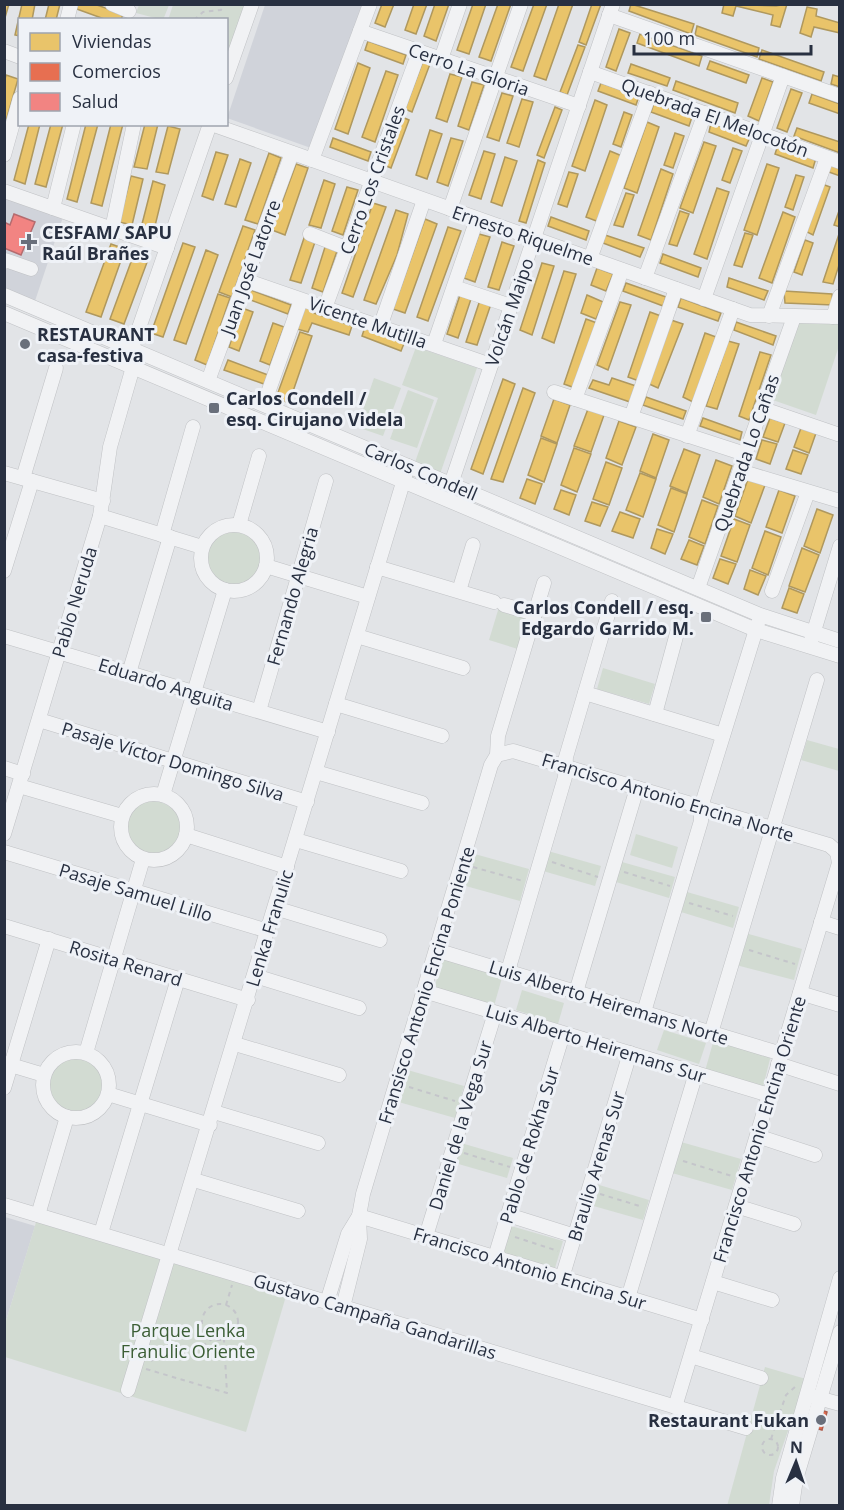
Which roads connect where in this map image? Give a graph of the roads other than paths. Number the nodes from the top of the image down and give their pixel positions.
1 (112, 4) edge
2 (252, 4) edge
3 (370, 4) edge
4 (460, 4) edge
5 (521, 4) edge
6 (611, 10) edge
7 (129, 11) dead end
8 (360, 31) junction
9 (419, 52) junction
10 (441, 59) junction
11 (228, 72) edge
12 (590, 72) junction
13 (783, 76) junction
14 (496, 78) junction
15 (650, 93) junction
16 (840, 96) edge
17 (18, 105) edge
18 (579, 106) junction
19 (705, 113) junction
20 (74, 126) edge
21 (134, 126) edge
22 (209, 126) edge
23 (216, 126) edge
24 (764, 135) junction
25 (292, 153) junction
26 (4, 155) edge
27 (312, 160) junction
28 (833, 160) edge
29 (370, 181) junction
30 (4, 191) edge
31 (424, 200) junction
32 (53, 208) junction
33 (450, 209) junction
34 (477, 219) junction
35 (112, 229) junction
36 (310, 234) dead end
37 (534, 239) junction
38 (167, 248) junction
39 (346, 248) junction
40 (590, 259) junction
41 (4, 262) edge
42 (31, 269) dead end
43 (622, 270) junction
44 (645, 278) junction
45 (245, 280) junction
46 (454, 287) junction
47 (676, 289) junction
48 (4, 295) edge
49 (840, 296) edge
50 (704, 299) junction
51 (301, 300) junction
52 (511, 306) junction
53 (324, 308) junction
54 (733, 309) junction
55 (4, 313) edge
56 (769, 316) junction
57 (794, 317) junction
58 (836, 317) edge
59 (380, 327) junction
60 (434, 344) junction
61 (132, 348) junction
62 (491, 365) junction
63 (133, 367) junction
64 (56, 368) dead end
65 (208, 381) junction
66 (554, 392) dead end
67 (575, 399) junction
68 (264, 404) junction
69 (762, 408) junction
70 (631, 417) junction
71 (194, 427) dead end
72 (840, 435) edge
73 (687, 436) junction
74 (745, 454) junction
75 (259, 456) dead end
76 (408, 466) junction
77 (740, 471) junction
78 (4, 472) edge
79 (27, 479) junction
80 (326, 481) dead end
81 (403, 482) junction
82 (451, 484) junction
83 (808, 492) junction
84 (103, 501) junction
85 (840, 501) edge
86 (100, 516) junction
87 (239, 525) junction
88 (166, 536) junction
89 (473, 545) dead end
90 (840, 546) edge
91 (202, 547) junction
92 (266, 566) junction
93 (377, 567) junction
94 (4, 571) edge
95 (298, 576) junction
96 (544, 584) dead end
97 (698, 588) junction
98 (225, 590) junction
99 (459, 591) junction
100 (772, 591) dead end
101 (369, 597) junction
102 (612, 601) dead end
103 (535, 614) junction
104 (760, 615) junction
105 (756, 630) junction
106 (677, 633) dead end
107 (4, 636) edge
108 (357, 636) junction
109 (811, 639) junction
110 (840, 641) edge
111 (59, 652) junction
112 (840, 656) edge
113 (463, 668) dead end
114 (129, 673) junction
115 (817, 680) dead end
116 (194, 692) junction
117 (585, 693) junction
118 (336, 704) junction
119 (259, 711) junction
120 (655, 714) junction
121 (39, 720) junction
122 (328, 732) junction
123 (723, 735) junction
124 (442, 736) dead end
125 (497, 755) junction
126 (173, 761) junction
127 (566, 767) junction
128 (4, 768) edge
129 (316, 772) junction
130 (21, 780) junction
131 (637, 788) junction
132 (163, 795) junction
133 (307, 802) junction
134 (422, 803) dead end
135 (701, 807) junction
136 (122, 816) junction
137 (772, 828) junction
138 (5, 830) edge
139 (186, 835) junction
140 (296, 840) junction
141 (839, 851) edge
142 (4, 852) edge
143 (143, 859) junction
144 (287, 867) junction
145 (401, 871) dead end
146 (134, 891) junction
147 (275, 908) junction
148 (821, 922) junction
149 (4, 926) edge
150 (840, 928) edge
151 (268, 931) junction
152 (49, 939) junction
153 (380, 940) dead end
154 (436, 950) junction
155 (114, 959) junction
156 (508, 971) junction
157 (255, 976) junction
158 (178, 979) junction
159 (424, 991) junction
160 (576, 992) junction
161 (800, 993) junction
162 (248, 1000) junction
163 (840, 1005) edge
164 (359, 1008) dead end
165 (644, 1012) junction
166 (495, 1013) junction
167 (711, 1033) junction
168 (563, 1034) junction
169 (235, 1044) junction
170 (86, 1053) junction
171 (630, 1053) junction
172 (780, 1059) junction
173 (8, 1064) edge
174 (696, 1073) junction
175 (44, 1075) junction
176 (339, 1075) dead end
177 (840, 1084) edge
178 (4, 1088) edge
179 (108, 1094) junction
180 (769, 1095) junction
181 (141, 1104) junction
182 (67, 1117) junction
183 (212, 1119) junction
184 (757, 1136) junction
185 (318, 1143) dead end
186 (815, 1155) dead end
187 (194, 1180) junction
188 (4, 1205) edge
189 (736, 1206) junction
190 (298, 1211) dead end
191 (38, 1215) junction
192 (508, 1215) junction
193 (359, 1216) junction
194 (794, 1224) dead end
195 (100, 1233) junction
196 (426, 1236) junction
197 (574, 1236) junction
198 (169, 1253) junction
199 (495, 1257) junction
200 (562, 1278) junction
201 (840, 1278) edge
202 (713, 1282) junction
203 (628, 1298) junction
204 (772, 1300) dead end
205 (327, 1302) junction
206 (343, 1306) junction
207 (702, 1320) junction
208 (840, 1332) edge
209 (691, 1356) junction
210 (761, 1378) dead end
211 (128, 1390) dead end
212 (812, 1392) junction
213 (840, 1404) edge
214 (675, 1407) junction
215 (746, 1428) dead end
216 (779, 1506) edge
217 (792, 1506) edge

1 - 7 street
2 - 11 street
3 - 8 street
4 - 10 street
5 - 14 street
6 - 12 street, Volcán Maipo
6 - 13 street
8 - 9 street, Cerro La Gloria
8 - 27 street
9 - 10 street, Cerro La Gloria
9 - 29 street, Cerro Los Cristales
10 - 14 street, Cerro La Gloria
12 - 15 street, Quebrada El Melocotón
12 - 18 street, Volcán Maipo
13 - 16 street
13 - 24 street
14 - 18 street, Cerro La Gloria
14 - 33 street
15 - 19 street, Quebrada El Melocotón
15 - 40 street
17 - 26 street
18 - 37 street, Volcán Maipo
19 - 24 street, Quebrada El Melocotón
19 - 44 street
20 - 32 street
21 - 35 street
22 - 38 street
23 - 25 street, Ernesto Riquelme
24 - 28 street, Quebrada El Melocotón
24 - 50 street
25 - 27 street, Ernesto Riquelme
25 - 45 street, Juan José Latorre
27 - 29 street, Ernesto Riquelme
28 - 56 street
29 - 31 street, Ernesto Riquelme
29 - 39 street, Cerro Los Cristales
30 - 32 street
31 - 33 street, Ernesto Riquelme
31 - 59 street
32 - 35 street
33 - 34 street, Ernesto Riquelme
34 - 37 street, Ernesto Riquelme
34 - 46 street
35 - 38 street
36 - 39 street
37 - 40 street, Ernesto Riquelme
37 - 52 street, Volcán Maipo
38 - 61 street
39 - 53 street, Cerro Los Cristales
40 - 43 street, Ernesto Riquelme
41 - 42 street
43 - 44 street, Ernesto Riquelme
43 - 67 street
44 - 47 street, Ernesto Riquelme
45 - 51 street, Vicente Mutilla
45 - 65 street, Juan José Latorre
46 - 52 street
46 - 60 street
47 - 50 street, Ernesto Riquelme
47 - 70 street
48 - 61 street, Carlos Condell
49 - 58 street
50 - 54 street, Ernesto Riquelme
51 - 53 street, Vicente Mutilla
51 - 68 street
52 - 62 street, Volcán Maipo
53 - 59 street, Vicente Mutilla
54 - 56 street, Ernesto Riquelme
54 - 73 street
55 - 63 street, Carlos Condell
56 - 57 street, Ernesto Riquelme
57 - 58 street, Ernesto Riquelme
57 - 69 street, Quebrada Lo Cañas
59 - 60 street, Vicente Mutilla
60 - 62 street, Vicente Mutilla
61 - 63 street, Pablo Neruda
61 - 65 street, Carlos Condell
62 - 82 street, Volcán Maipo
63 - 81 street, Carlos Condell
63 - 84 street, Pablo Neruda
64 - 79 street
65 - 68 street, Carlos Condell
66 - 67 street
67 - 70 street
68 - 76 street, Carlos Condell
69 - 72 street
69 - 74 street, Quebrada Lo Cañas
70 - 73 street
71 - 88 street
73 - 74 street
74 - 77 street, Quebrada Lo Cañas
75 - 87 street
76 - 81 street, Lenka Franulic
76 - 82 street, Carlos Condell
77 - 83 street
77 - 97 street, Quebrada Lo Cañas
78 - 79 street
79 - 84 street
79 - 94 street
80 - 95 street, Fernando Alegria
81 - 93 street, Lenka Franulic
81 - 105 street, Carlos Condell
82 - 97 street, Carlos Condell
83 - 85 street
83 - 100 street
84 - 86 street, Pablo Neruda
86 - 88 street
86 - 111 street, Pablo Neruda
87 - 91 street
87 - 92 street
88 - 91 street
88 - 114 street
89 - 99 street
90 - 109 street
91 - 98 street
92 - 95 street
92 - 98 street
93 - 99 street
93 - 101 street, Lenka Franulic
95 - 101 street
95 - 119 street, Fernando Alegria
96 - 103 street, Fransisco Antonio Encina Poniente
97 - 104 street, Carlos Condell
98 - 116 street
99 - 103 street
101 - 108 street, Lenka Franulic
102 - 117 street
103 - 125 street, Fransisco Antonio Encina Poniente
104 - 105 street
104 - 109 street, Carlos Condell
105 - 109 street, Carlos Condell
105 - 123 street
106 - 120 street
107 - 111 street, Eduardo Anguita
108 - 113 street
108 - 118 street, Lenka Franulic
109 - 110 street, Carlos Condell
109 - 112 street, Carlos Condell
111 - 114 street, Eduardo Anguita
111 - 121 street, Pablo Neruda
114 - 116 street, Eduardo Anguita
115 - 137 street
116 - 119 street, Eduardo Anguita
116 - 126 street
117 - 120 street
117 - 127 street
118 - 122 street, Lenka Franulic
118 - 124 street
119 - 122 street, Eduardo Anguita
120 - 123 street
121 - 126 street, Pasaje Víctor Domingo Silva
121 - 130 street, Pablo Neruda
122 - 129 street, Lenka Franulic
123 - 135 street
125 - 127 street, Francisco Antonio Encina Norte
125 - 154 street, Fransisco Antonio Encina Poniente
126 - 132 street
126 - 133 street, Pasaje Víctor Domingo Silva
127 - 131 street, Francisco Antonio Encina Norte
127 - 156 street
128 - 130 street
129 - 133 street, Lenka Franulic
129 - 134 street
130 - 136 street
130 - 138 street, Pablo Neruda
131 - 135 street, Francisco Antonio Encina Norte
131 - 160 street
132 - 136 street
132 - 139 street
133 - 140 street, Lenka Franulic
135 - 137 street, Francisco Antonio Encina Norte
135 - 165 street
136 - 143 street
137 - 141 street, Francisco Antonio Encina Norte
137 - 167 street
139 - 143 street
139 - 144 street
140 - 144 street, Lenka Franulic
140 - 145 street
141 - 148 street, Francisco Antonio Encina Oriente
142 - 146 street, Pasaje Samuel Lillo
143 - 146 street
144 - 147 street, Lenka Franulic
146 - 151 street, Pasaje Samuel Lillo
146 - 155 street
147 - 151 street, Lenka Franulic
147 - 153 street
148 - 150 street
148 - 161 street, Francisco Antonio Encina Oriente
149 - 152 street, Rosita Renard
151 - 157 street, Lenka Franulic
152 - 155 street, Rosita Renard
152 - 173 street
154 - 156 street, Luis Alberto Heiremans Norte
154 - 159 street, Fransisco Antonio Encina Poniente
155 - 158 street, Rosita Renard
155 - 170 street
156 - 160 street, Luis Alberto Heiremans Norte
157 - 162 street, Lenka Franulic
157 - 164 street
158 - 162 street, Rosita Renard
158 - 181 street
159 - 166 street, Luis Alberto Heiremans Sur
159 - 193 street, Fransisco Antonio Encina Poniente
160 - 165 street, Luis Alberto Heiremans Norte
161 - 163 street
161 - 172 street, Francisco Antonio Encina Oriente
162 - 169 street, Lenka Franulic
165 - 167 street, Luis Alberto Heiremans Norte
166 - 168 street, Luis Alberto Heiremans Sur
166 - 196 street, Daniel de la Vega Sur
167 - 172 street, Luis Alberto Heiremans Norte
168 - 171 street, Luis Alberto Heiremans Sur
168 - 192 street, Pablo de Rokha Sur
169 - 176 street
169 - 183 street, Lenka Franulic
170 - 175 street
170 - 179 street
171 - 174 street, Luis Alberto Heiremans Sur
171 - 197 street, Braulio Arenas Sur
172 - 177 street, Luis Alberto Heiremans Norte
172 - 180 street, Francisco Antonio Encina Oriente
173 - 175 street
173 - 178 street
174 - 180 street, Luis Alberto Heiremans Sur
174 - 203 street
175 - 182 street
179 - 181 street
179 - 182 street
180 - 184 street, Francisco Antonio Encina Oriente
181 - 183 street
181 - 195 street
182 - 191 street
183 - 185 street
183 - 187 street, Lenka Franulic
184 - 186 street
184 - 189 street, Francisco Antonio Encina Oriente
187 - 190 street
187 - 198 street, Lenka Franulic
188 - 191 street, Gustavo Campaña Gandarillas
189 - 194 street
189 - 202 street, Francisco Antonio Encina Oriente
191 - 195 street, Gustavo Campaña Gandarillas
192 - 197 street
192 - 199 street, Pablo de Rokha Sur
193 - 196 street, Francisco Antonio Encina Sur
193 - 205 street, Fransisco Antonio Encina Poniente
193 - 206 street, Fransisco Antonio Encina Poniente
195 - 198 street, Gustavo Campaña Gandarillas
196 - 199 street, Francisco Antonio Encina Sur
197 - 200 street, Braulio Arenas Sur
198 - 205 street, Gustavo Campaña Gandarillas
198 - 211 street, Lenka Franulic
199 - 200 street, Francisco Antonio Encina Sur
200 - 203 street, Francisco Antonio Encina Sur
201 - 212 street
202 - 204 street
202 - 207 street, Francisco Antonio Encina Oriente
203 - 207 street, Francisco Antonio Encina Sur
205 - 206 street, Gustavo Campaña Gandarillas
206 - 214 street, Gustavo Campaña Gandarillas
207 - 209 street, Francisco Antonio Encina Oriente
208 - 212 street
209 - 210 street
209 - 214 street, Francisco Antonio Encina Oriente
212 - 213 street
212 - 216 street
212 - 217 street
214 - 215 street, Gustavo Campaña Gandarillas

